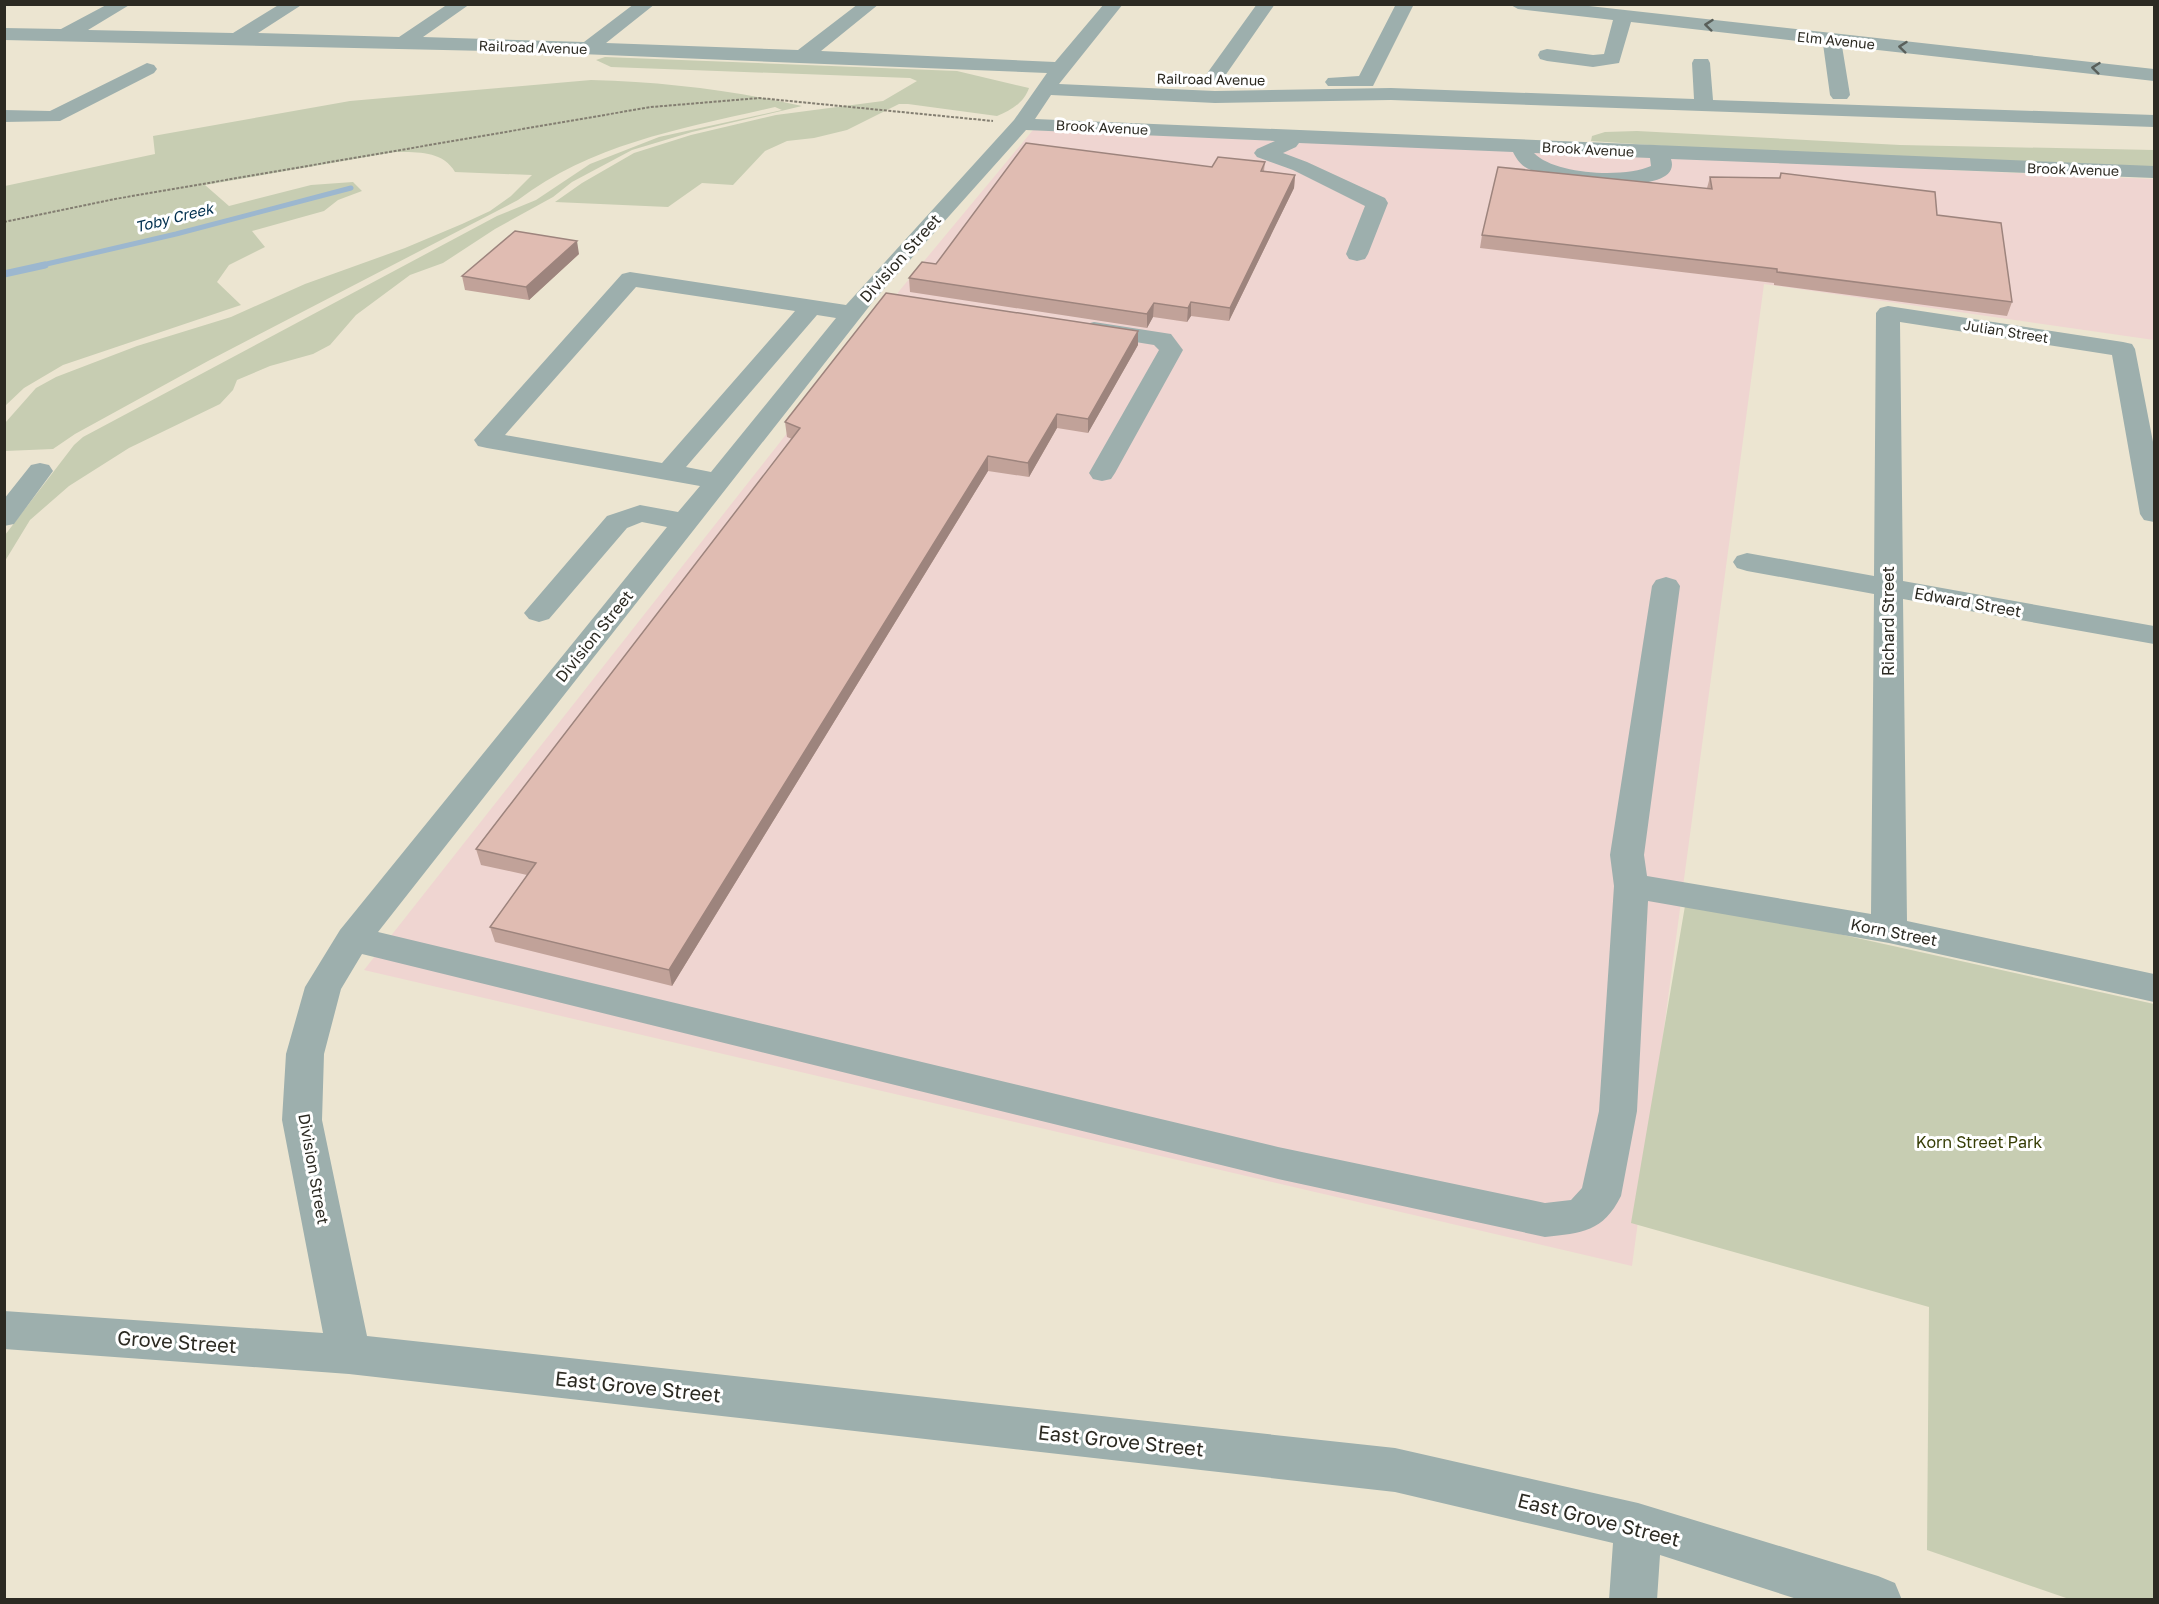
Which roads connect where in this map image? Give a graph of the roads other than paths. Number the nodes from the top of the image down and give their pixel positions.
1 (122, 4) edge
2 (294, 4) edge
3 (461, 4) edge
4 (646, 4) edge
5 (870, 4) edge
6 (1114, 4) edge
7 (1266, 4) edge
8 (1382, 4) edge
9 (1518, 4) edge
10 (1404, 6) edge
11 (1623, 16) junction
12 (4, 34) edge
13 (64, 35) junction
14 (237, 38) junction
15 (1832, 39) junction
16 (402, 43) junction
17 (587, 49) junction
18 (804, 55) junction
19 (1547, 55) dead end
20 (1701, 63) dead end
21 (147, 69) dead end
22 (2154, 75) edge
23 (1054, 77) junction
24 (1213, 79) junction
25 (1840, 95) dead end
26 (1704, 106) junction
27 (4, 116) edge
28 (2154, 121) edge
29 (1021, 124) junction
30 (1161, 130) junction
31 (1305, 136) junction
32 (1264, 153) junction
33 (2154, 172) edge
34 (1357, 254) dead end
35 (870, 302) junction
36 (812, 307) junction
37 (1888, 313) joint
38 (1068, 325) edge
39 (724, 408) junction
40 (771, 415) junction
41 (39, 471) dead end
42 (668, 472) junction
43 (1102, 473) dead end
44 (718, 482) junction
45 (2154, 514) edge
46 (4, 518) edge
47 (685, 522) junction
48 (1747, 562) dead end
49 (1665, 586) dead end
50 (1888, 588) junction
51 (539, 613) dead end
52 (2154, 635) edge
53 (1631, 886) junction
54 (1889, 930) junction
55 (353, 939) junction
56 (2154, 988) edge
57 (4, 1330) edge
58 (349, 1354) junction
59 (1638, 1526) junction
60 (1633, 1599) edge
61 (1878, 1599) edge

1 - 13 street
2 - 14 street
3 - 16 street
4 - 17 street
5 - 18 street
6 - 23 street, Division Street
7 - 24 street
8 - 10 street
9 - 11 street, Elm Avenue
10 - 24 street, Railroad Avenue
15 -> 11 street, Elm Avenue
11 - 19 street
12 - 13 street, Railroad Avenue
13 - 14 street, Railroad Avenue
14 - 16 street, Railroad Avenue
22 -> 15 street, Elm Avenue
15 - 25 street
16 - 17 street, Railroad Avenue
17 - 18 street, Railroad Avenue
18 - 23 street, Railroad Avenue
20 - 26 street
21 - 27 street
23 - 24 street, Railroad Avenue
23 - 26 street
23 - 29 street, Division Street
26 - 28 street
29 - 30 street, Brook Avenue
29 - 35 street, Division Street
30 - 31 street, Brook Avenue
30 - 32 street
31 - 32 street
31 - 33 street, Brook Avenue
32 - 34 street
35 - 36 street
35 - 40 street, Division Street
36 - 39 street
36 - 42 street
37 - 45 street, Julian Street
37 - 50 street, Richard Street
38 - 43 street
39 - 40 street
39 - 42 street
40 - 44 street, Division Street
41 - 46 street
42 - 44 street
44 - 47 street, Division Street
47 - 51 street
47 - 55 street, Division Street
48 - 50 street, Edward Street
49 - 53 street
50 - 52 street, Edward Street
50 - 54 street, Richard Street
53 - 54 street, Korn Street
53 - 55 street
54 - 56 street, Korn Street
55 - 58 street, Division Street
57 - 58 street, Grove Street
58 - 59 street, East Grove Street
59 - 60 street
59 - 61 street, East Grove Street

